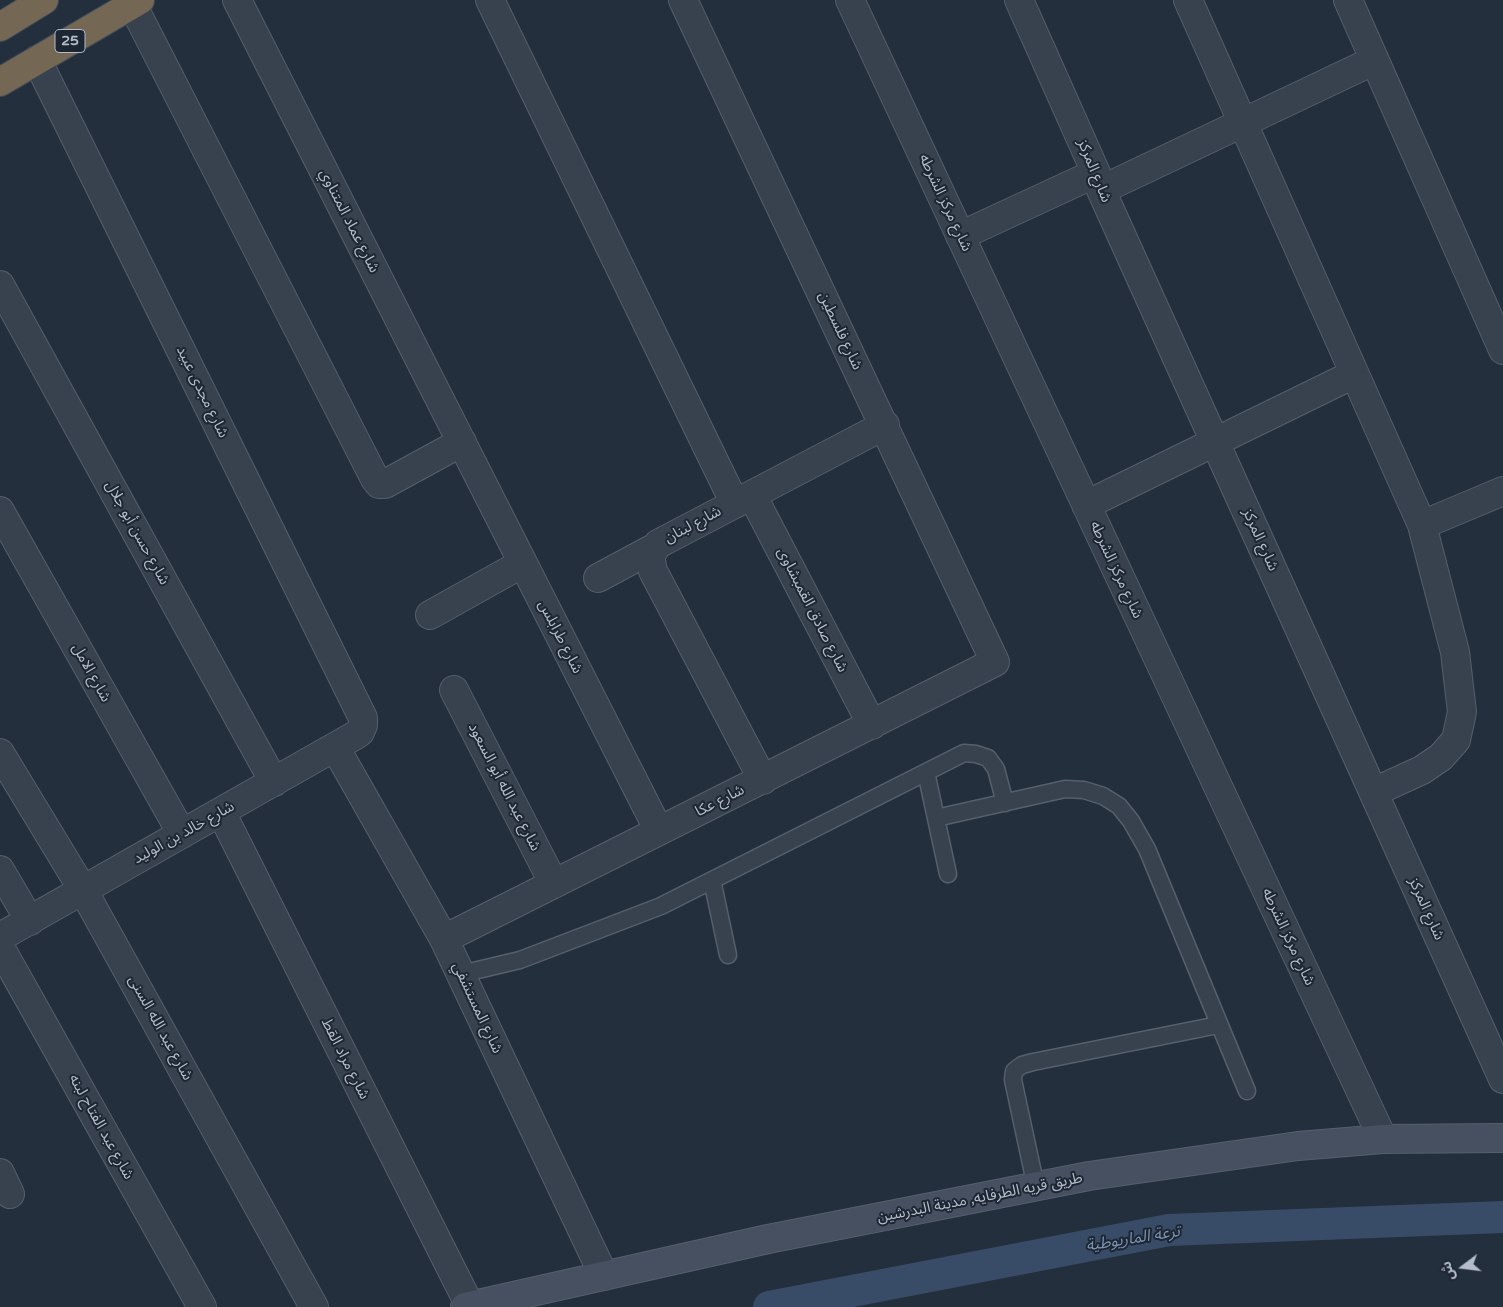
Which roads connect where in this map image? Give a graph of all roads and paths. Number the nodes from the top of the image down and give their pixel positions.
1 (44, 0) edge
2 (237, 0) edge
3 (490, 0) edge
4 (683, 0) edge
5 (850, 0) edge
6 (1018, 0) edge
7 (1188, 0) edge
8 (1348, 0) edge
9 (136, 2) edge
10 (0, 27) edge
11 (37, 60) junction
12 (1374, 61) junction
13 (0, 82) edge
14 (1242, 123) junction
15 (1098, 181) junction
16 (960, 236) junction
17 (0, 285) edge
18 (1503, 350) edge
19 (1354, 374) junction
20 (885, 426) junction
21 (462, 442) junction
22 (1215, 442) junction
23 (1503, 491) edge
24 (743, 499) junction
25 (1086, 505) junction
26 (0, 512) edge
27 (1422, 525) junction
28 (652, 549) junction
29 (523, 563) junction
30 (598, 578) dead end
31 (430, 615) dead end
32 (995, 662) joint
33 (454, 690) dead end
34 (363, 725) joint
35 (872, 725) junction
36 (335, 747) junction
37 (0, 753) edge
38 (926, 772) junction
39 (763, 780) junction
40 (274, 782) junction
41 (1374, 792) junction
42 (1005, 803) junction
43 (221, 812) junction
44 (936, 818) junction
45 (660, 832) junction
46 (182, 834) junction
47 (0, 870) edge
48 (948, 874) dead end
49 (712, 880) junction
50 (554, 884) junction
51 (83, 890) junction
52 (30, 921) junction
53 (0, 938) edge
54 (444, 939) junction
55 (0, 946) edge
56 (728, 955) dead end
57 (461, 974) junction
58 (1218, 1024) junction
59 (1503, 1079) edge
60 (1247, 1091) dead end
61 (1503, 1138) edge
62 (1383, 1139) junction
63 (1036, 1187) junction
64 (604, 1276) junction
65 (467, 1306) edge
66 (202, 1307) edge
67 (314, 1307) edge

1 - 10 highway
2 - 21 street, شارع عماد المتناوي
3 - 24 street, شارع صادق القمبشاوى
4 - 20 street, شارع فلسطين
5 - 16 street, شارع مركز الشرطه
6 - 15 street, شارع المركز
7 - 14 street
8 - 12 street
9 - 11 highway, 25
9 - 21 street
11 - 13 highway, 25
11 - 34 street, شارع مجدى عبيد
12 - 14 street
12 - 18 street
14 - 15 street
14 - 19 street
15 - 16 street
15 - 22 street, شارع المركز
16 - 25 street, شارع مركز الشرطه
17 - 40 street, شارع حسن أبو جلال
19 - 22 street
19 - 27 street
20 - 24 street, شارع لبنان
20 - 32 street, شارع فلسطين
21 - 29 street, شارع طرابلس
22 - 25 street
22 - 41 street, شارع المركز
23 - 27 street
24 - 28 street, شارع لبنان
24 - 35 street, شارع صادق القمبشاوى
25 - 62 street, شارع مركز الشرطه
26 - 46 street, شارع الامل
27 - 41 street
28 - 30 street
28 - 39 street, شارع لبنان
29 - 31 street
29 - 45 street, شارع طرابلس
32 - 35 street, شارع عكا
33 - 50 street, شارع عبد الله أبو السعود
34 - 36 street, شارع خالد بن الوليد
35 - 39 street, شارع عكا
36 - 40 street, شارع خالد بن الوليد
36 - 54 street, شارع المستشفي
37 - 51 street, شارع عبد الله السنى
38 - 42 lane
38 - 44 lane
38 - 49 lane
39 - 45 street, شارع عكا
40 - 43 street, شارع خالد بن الوليد
41 - 59 street, شارع المركز
42 - 44 lane
42 - 58 lane
43 - 46 street, شارع خالد بن الوليد
43 - 65 street, شارع مراد القط
44 - 48 lane
45 - 50 street, شارع عكا
46 - 51 street, شارع خالد بن الوليد
47 - 52 street
49 - 56 lane
49 - 57 lane
50 - 54 street, شارع عكا
51 - 52 street, شارع خالد بن الوليد
51 - 67 street, شارع عبد الله السنى
52 - 53 street, شارع خالد بن الوليد
54 - 57 street, شارع المستشفي
55 - 66 street, شارع عبد الفتاح لبنه
57 - 64 street, شارع المستشفي
58 - 60 lane
58 - 63 lane
61 - 62 main road, طريق قريه الطرفايه, مدينة البدرشين
62 - 63 main road, طريق قريه الطرفايه, مدينة البدرشين
63 - 64 main road, طريق قريه الطرفايه, مدينة البدرشين
64 - 65 main road, طريق قريه الطرفايه, مدينة البدرشين

